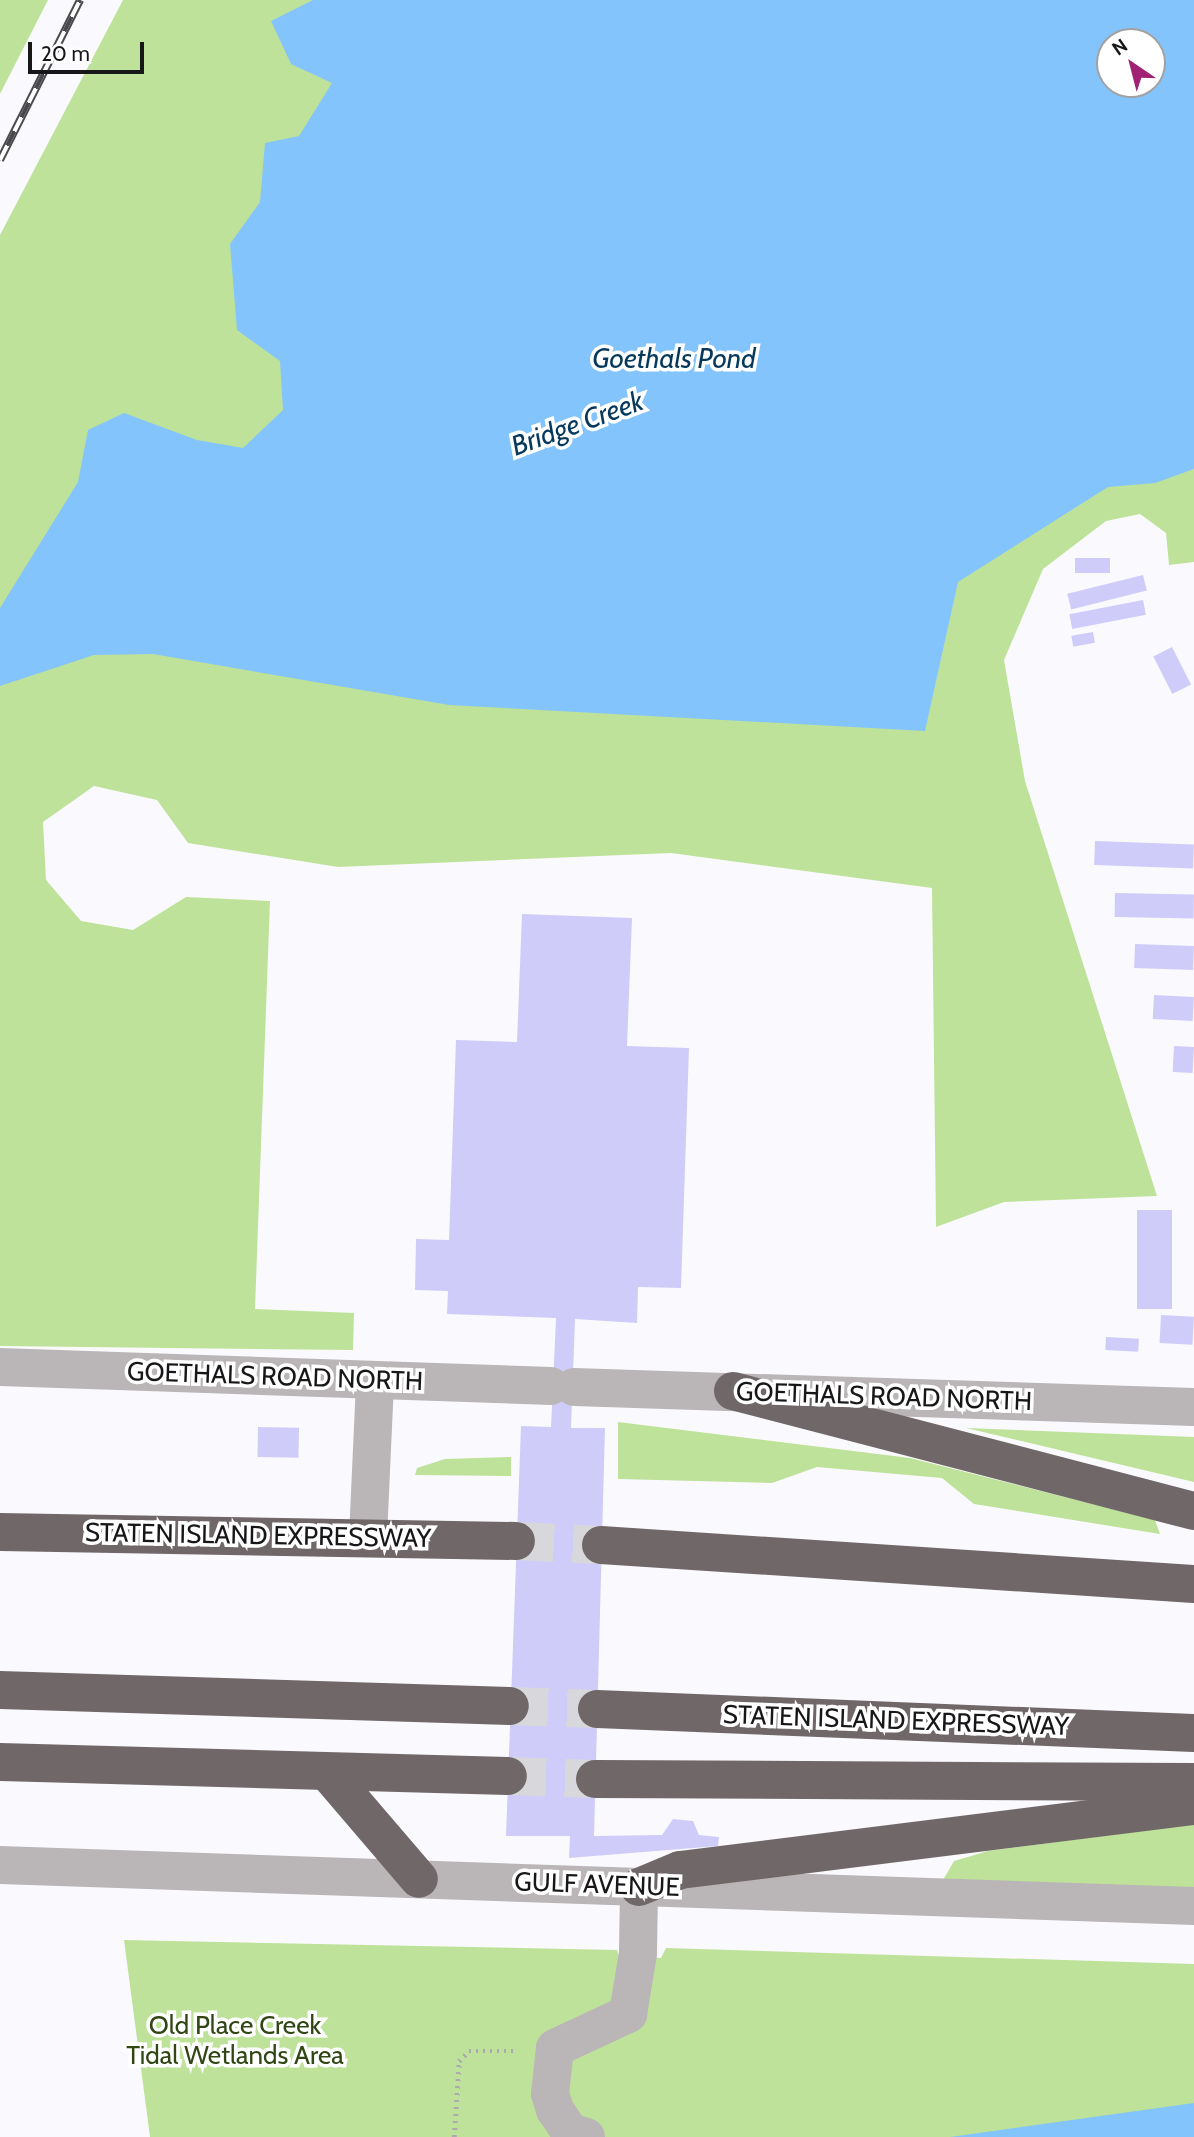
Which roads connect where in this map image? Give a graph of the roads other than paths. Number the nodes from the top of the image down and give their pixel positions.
1 (0, 1367) edge
2 (375, 1380) junction
3 (733, 1391) junction
4 (1194, 1407) edge
5 (1194, 1511) edge
6 (0, 1532) edge
7 (368, 1537) junction
8 (516, 1541) tunnel mouth
9 (601, 1545) tunnel mouth
10 (1194, 1584) edge
11 (0, 1689) edge
12 (510, 1706) tunnel mouth
13 (597, 1709) tunnel mouth
14 (1194, 1733) edge
15 (0, 1762) edge
16 (329, 1774) junction
17 (508, 1776) tunnel mouth
18 (595, 1779) tunnel mouth
19 (1194, 1782) edge
20 (1194, 1806) edge
21 (0, 1865) edge
22 (419, 1879) junction
23 (639, 1887) junction
24 (1194, 1906) edge
25 (586, 2137) edge

1 - 2 street, GOETHALS ROAD NORTH
2 - 3 street, GOETHALS ROAD NORTH
2 - 7 street
3 - 4 street, GOETHALS ROAD NORTH
3 - 5 highway
6 - 7 highway, STATEN ISLAND EXPRESSWAY
7 - 8 highway, STATEN ISLAND EXPRESSWAY
9 - 10 highway
11 - 12 highway
13 - 14 highway, STATEN ISLAND EXPRESSWAY
15 - 16 highway
16 - 17 highway
16 - 22 highway
18 - 19 highway
20 - 23 highway
21 - 22 street, GULF AVENUE
22 - 23 street, GULF AVENUE
23 - 24 street, GULF AVENUE
23 - 25 street

